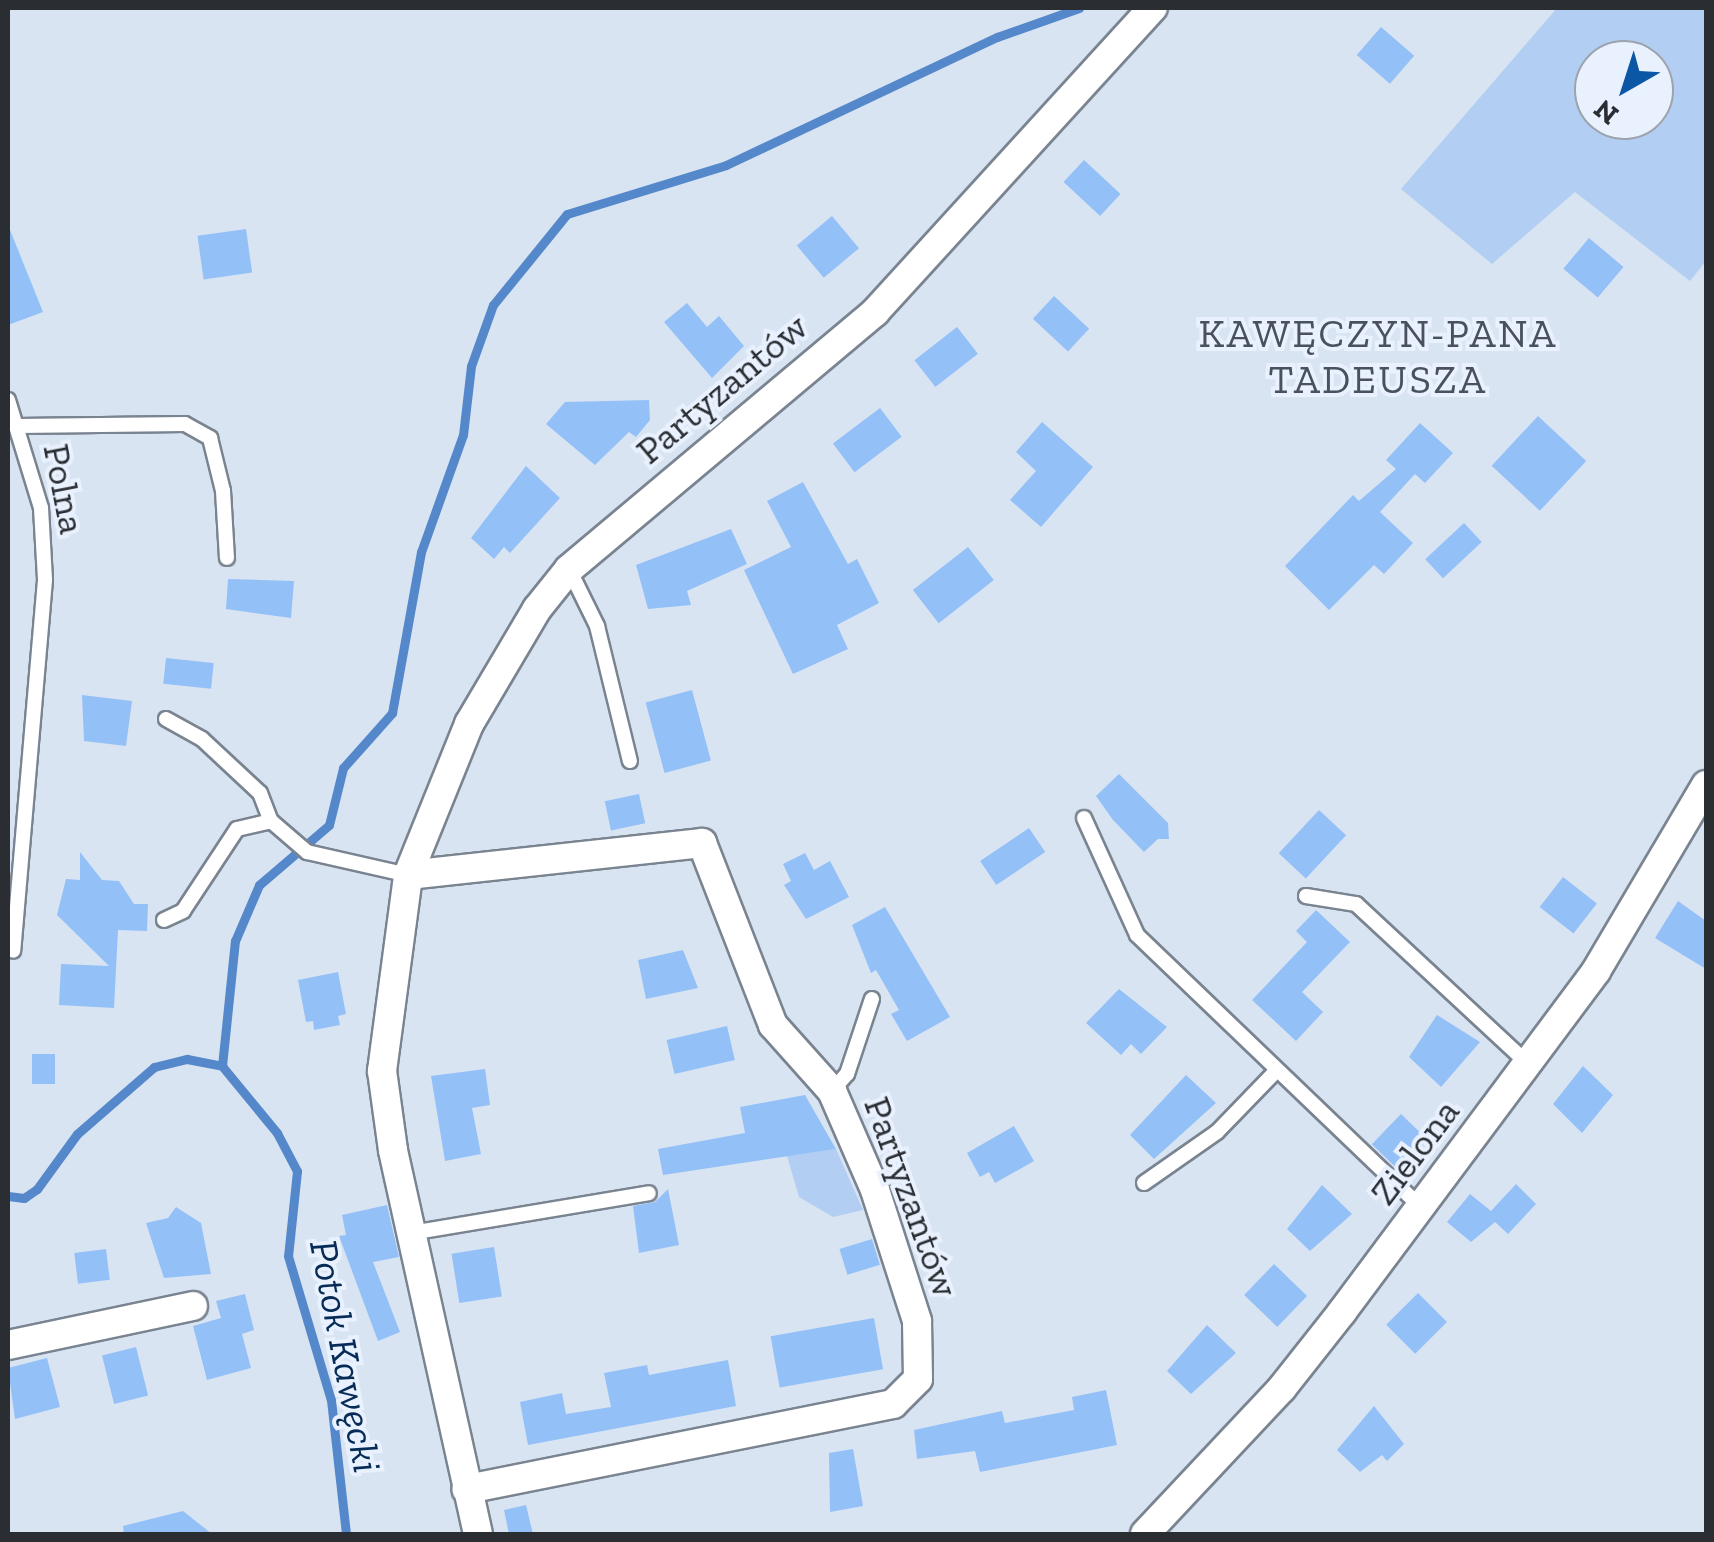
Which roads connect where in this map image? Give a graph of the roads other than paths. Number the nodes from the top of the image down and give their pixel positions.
1 (1154, 8) edge
2 (8, 400) edge
3 (17, 426) junction
4 (227, 558) dead end
5 (569, 570) junction
6 (166, 719) dead end
7 (630, 761) dead end
8 (1706, 785) edge
9 (1084, 818) dead end
10 (271, 821) junction
11 (408, 875) junction
12 (1306, 896) dead end
13 (164, 920) dead end
14 (13, 951) dead end
15 (872, 998) dead end
16 (1528, 1064) junction
17 (1277, 1070) junction
18 (832, 1090) junction
19 (1144, 1183) dead end
20 (649, 1192) dead end
21 (1420, 1206) junction
22 (411, 1233) junction
23 (193, 1306) dead end
24 (8, 1345) edge
25 (466, 1490) junction
26 (478, 1534) edge
27 (1145, 1534) edge

1 - 5 street, Partyzantów
2 - 3 lane, Polna
3 - 4 lane
3 - 14 lane, Polna
5 - 7 lane
5 - 11 street, Partyzantów
6 - 10 lane
8 - 16 street, Zielona
9 - 17 lane
10 - 11 lane
10 - 13 lane
11 - 18 street, Partyzantów
11 - 22 street, Partyzantów
12 - 16 lane
15 - 18 lane
16 - 21 street, Zielona
17 - 19 lane
17 - 21 lane
18 - 25 street, Partyzantów
20 - 22 lane
21 - 27 street, Zielona
22 - 25 street, Partyzantów
23 - 24 street
25 - 26 street, Partyzantów

